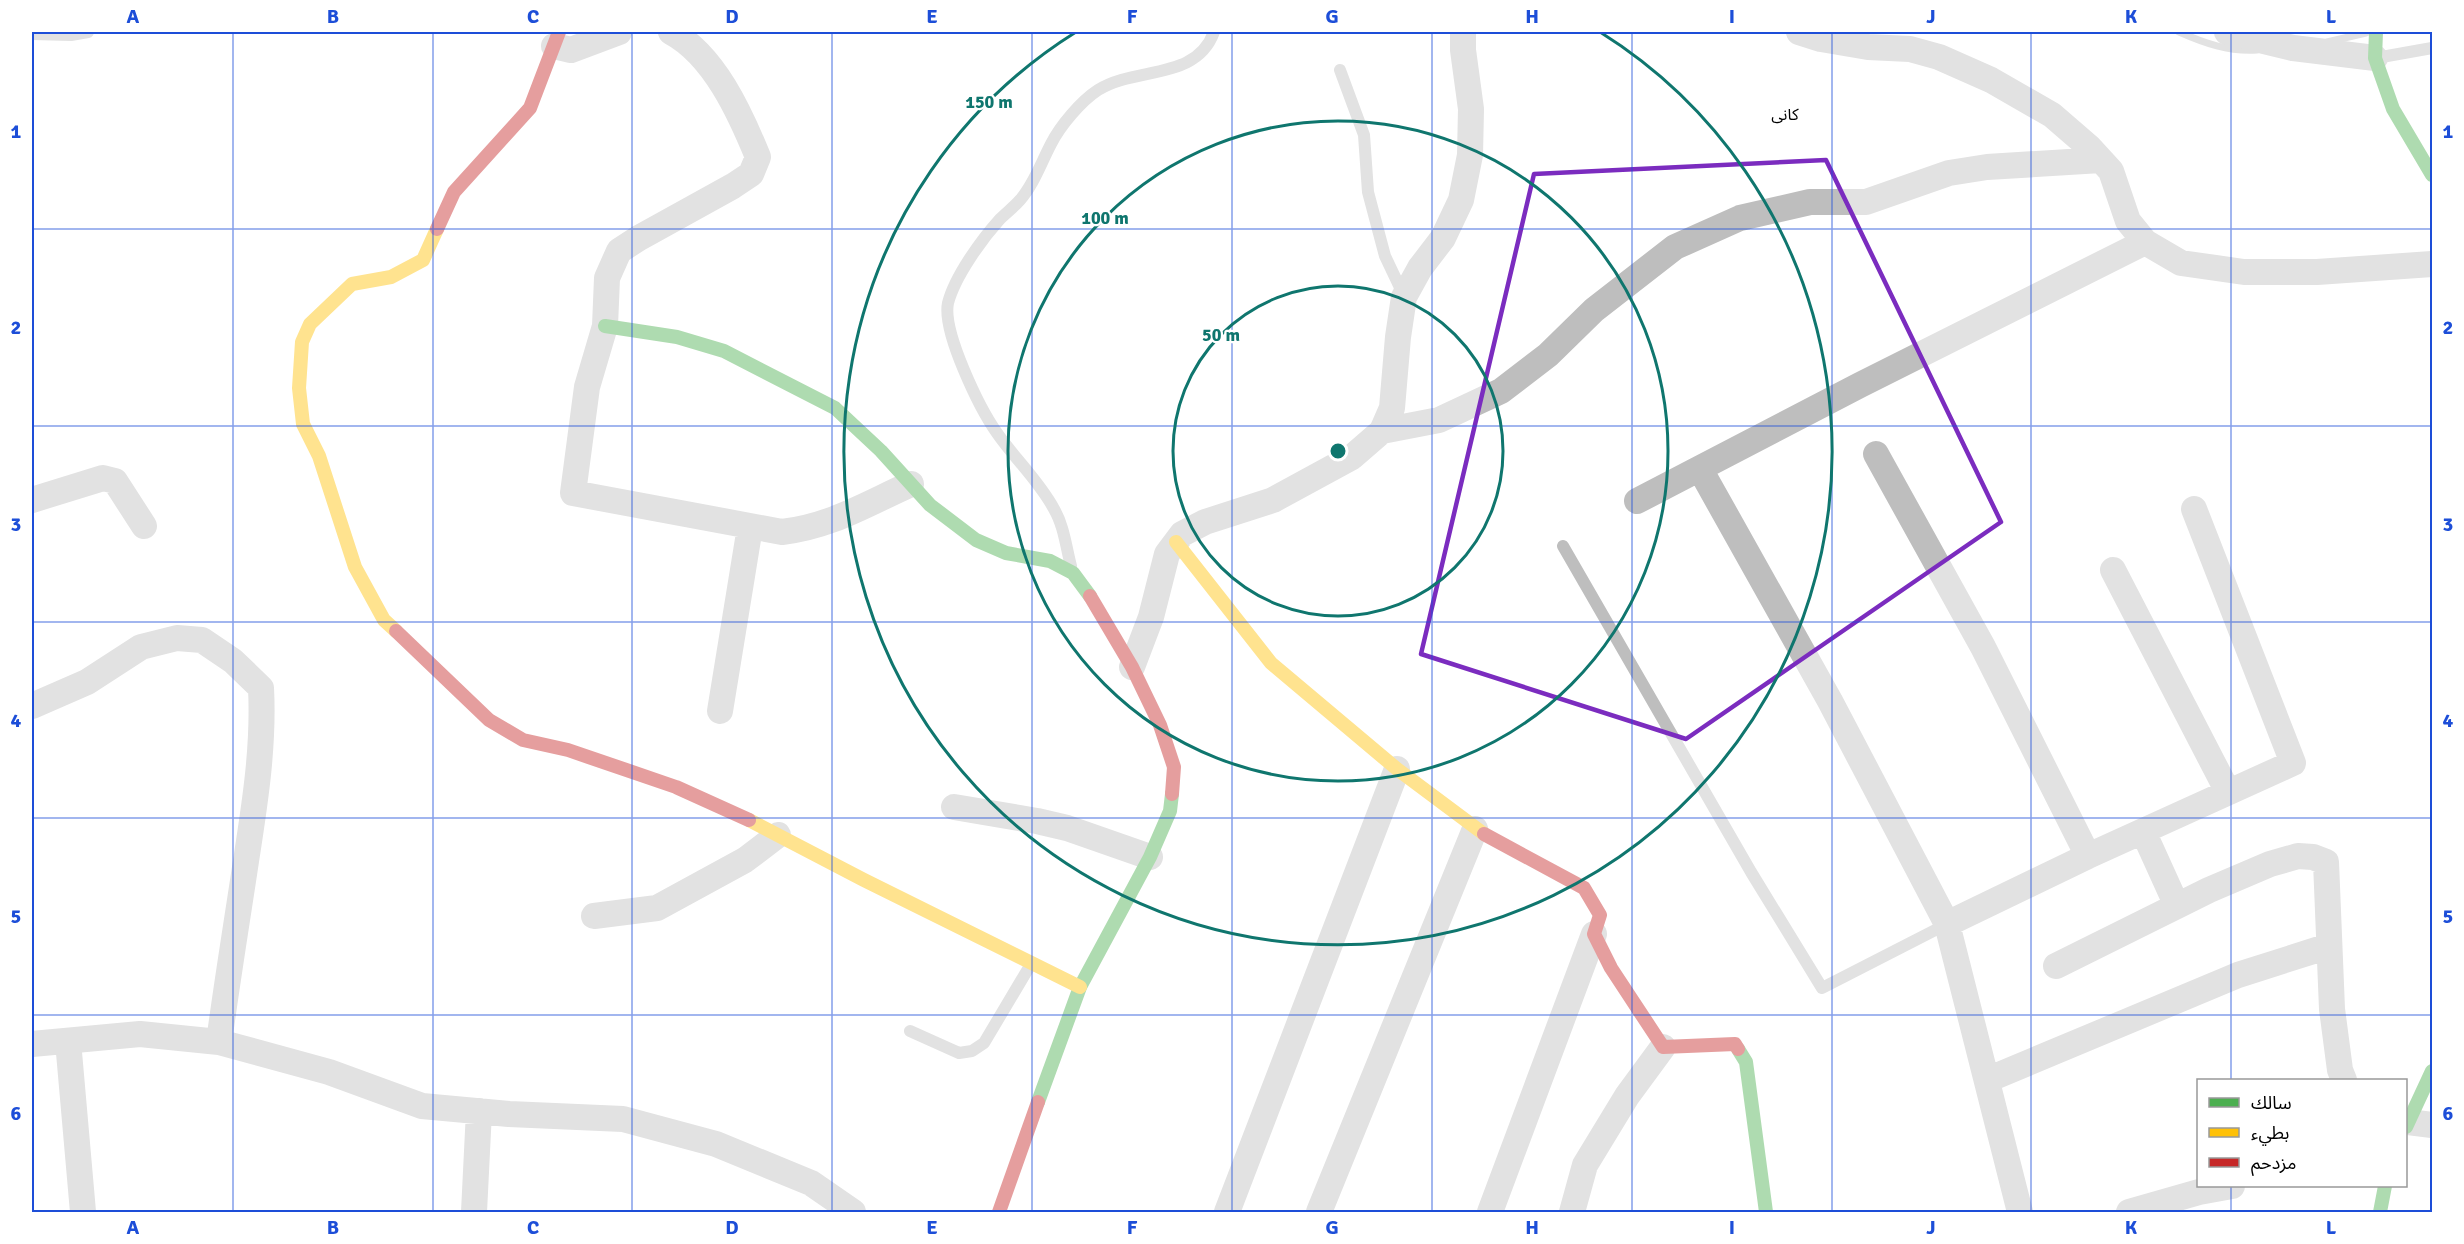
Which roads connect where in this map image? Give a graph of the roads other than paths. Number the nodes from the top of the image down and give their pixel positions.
1 (88, 32) edge
2 (619, 32) edge
3 (671, 32) edge
4 (1214, 32) edge
5 (1463, 32) edge
6 (1799, 32) edge
7 (2227, 32) edge
8 (2376, 32) edge
9 (32, 34) edge
10 (556, 39) edge
11 (1897, 40) edge
12 (2433, 48) edge
13 (2375, 58) junction
14 (1340, 70) dead end
15 (2101, 160) junction
16 (2433, 175) edge
17 (2145, 242) junction
18 (2433, 264) edge
19 (1404, 297) junction
20 (605, 326) junction
21 (1382, 431) junction
22 (1876, 454) dead end
23 (1700, 469) junction
24 (911, 484) junction
25 (32, 500) edge
26 (1637, 501) dead end
27 (2194, 509) dead end
28 (144, 526) dead end
29 (750, 527) junction
30 (1176, 542) junction
31 (1563, 546) dead end
32 (2113, 570) dead end
33 (1072, 573) junction
34 (1132, 667) junction
35 (32, 706) edge
36 (720, 711) dead end
37 (1397, 769) junction
38 (2228, 792) junction
39 (954, 807) dead end
40 (1475, 829) junction
41 (2144, 831) junction
42 (778, 835) junction
43 (2088, 856) junction
44 (1150, 857) junction
45 (2177, 906) junction
46 (594, 916) dead end
47 (1947, 924) junction
48 (1594, 934) junction
49 (2329, 946) junction
50 (1031, 963) junction
51 (2056, 966) dead end
52 (1080, 987) junction
53 (910, 1030) dead end
54 (68, 1041) junction
55 (219, 1042) junction
56 (32, 1044) edge
57 (1663, 1047) junction
58 (2433, 1071) edge
59 (2344, 1079) edge
60 (1987, 1080) junction
61 (479, 1111) junction
62 (2415, 1124) edge
63 (2223, 1187) edge
64 (2385, 1187) edge
65 (83, 1212) edge
66 (474, 1212) edge
67 (852, 1212) edge
68 (999, 1212) edge
69 (1227, 1212) edge
70 (1319, 1212) edge
71 (1490, 1212) edge
72 (1572, 1212) edge
73 (1766, 1212) edge
74 (2020, 1212) edge
75 (2130, 1212) edge
76 (2380, 1212) edge

1 - 9 lane
2 - 10 street
3 - 20 street
4 - 33 lane
5 - 19 street
6 - 11 street
7 - 13 street
8 - 13 street
10 - 42 street
11 - 15 street
12 - 13 lane
13 - 16 street
14 - 19 lane
15 - 17 street
15 - 21 street
17 - 18 street
17 - 23 street
19 - 21 street
20 - 24 street
20 - 29 street
21 - 30 street
22 - 43 street
23 - 26 street
23 - 47 street
24 - 29 street
24 - 33 street
25 - 28 street
27 - 38 street
29 - 36 street
30 - 34 street
30 - 37 street
31 - 47 lane
32 - 38 street
33 - 34 street
34 - 44 street
35 - 55 street
37 - 40 street
37 - 69 street
38 - 41 street
39 - 44 street
40 - 48 street
40 - 70 street
41 - 43 street
41 - 45 street
42 - 46 street
42 - 50 street
43 - 47 street
44 - 52 street
45 - 49 street
45 - 51 street
47 - 60 street
48 - 57 street
48 - 71 street
49 - 59 street
49 - 60 street
50 - 52 street
50 - 53 lane
52 - 68 street
54 - 55 street
54 - 56 street
54 - 65 street
55 - 61 street
57 - 72 street
57 - 73 street
58 - 62 street
60 - 74 street
61 - 66 street
61 - 67 street
63 - 75 street
64 - 76 street

